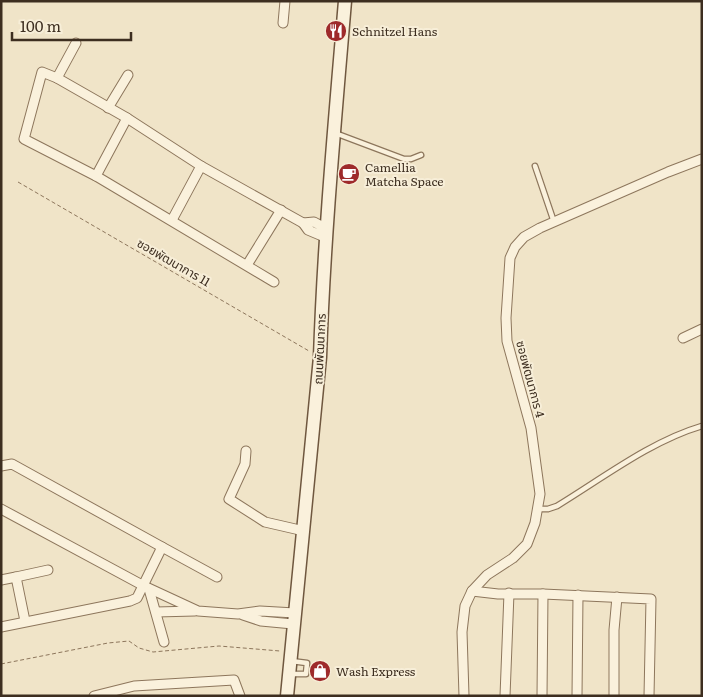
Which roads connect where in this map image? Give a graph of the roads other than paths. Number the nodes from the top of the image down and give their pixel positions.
1 (285, 1) edge
2 (345, 1) edge
3 (283, 23) dead end
4 (76, 43) dead end
5 (128, 74) dead end
6 (57, 78) junction
7 (108, 108) junction
8 (127, 118) junction
9 (334, 133) junction
10 (421, 155) dead end
11 (702, 159) edge
12 (201, 166) junction
13 (536, 166) dead end
14 (96, 176) junction
15 (281, 210) junction
16 (172, 220) junction
17 (554, 222) junction
18 (327, 234) junction
19 (247, 265) junction
20 (274, 282) dead end
21 (702, 329) edge
22 (683, 338) dead end
23 (702, 426) edge
24 (246, 451) dead end
25 (1, 466) edge
26 (1, 509) edge
27 (538, 509) junction
28 (304, 531) junction
29 (162, 547) junction
30 (48, 570) dead end
31 (217, 576) dead end
32 (16, 577) junction
33 (1, 580) edge
34 (146, 588) junction
35 (472, 591) junction
36 (508, 593) junction
37 (543, 594) junction
38 (578, 595) junction
39 (617, 597) junction
40 (156, 612) junction
41 (198, 612) junction
42 (294, 619) junction
43 (25, 622) junction
44 (1, 627) edge
45 (164, 642) dead end
46 (135, 691) edge
47 (94, 696) edge
48 (240, 696) edge
49 (287, 696) edge
50 (464, 696) edge
51 (505, 696) edge
52 (542, 696) edge
53 (578, 696) edge
54 (614, 696) edge
55 (649, 696) edge

1 - 3 street
2 - 9 street, ถนนพัฒนาการ
4 - 6 street
5 - 7 street
6 - 7 street
6 - 14 street
7 - 8 street
8 - 12 street
8 - 14 street
9 - 10 lane
9 - 18 street, ถนนพัฒนาการ
11 - 17 street, ซอยพัฒนาการ 4
12 - 15 street
12 - 16 street
13 - 17 lane
14 - 16 street
15 - 18 street
15 - 19 street
16 - 19 street
17 - 27 street, ซอยพัฒนาการ 4
18 - 28 street, ถนนพัฒนาการ
19 - 20 street
21 - 22 street
23 - 27 lane
24 - 28 street
25 - 29 street
26 - 34 street
27 - 35 street, ซอยพัฒนาการ 4
28 - 42 street, ถนนพัฒนาการ
29 - 31 street
29 - 34 street
30 - 32 street
32 - 33 street
32 - 43 street
34 - 40 street
34 - 41 street
34 - 43 street
35 - 36 street
35 - 50 street, ซอยพัฒนาการ 4
36 - 37 street
36 - 51 street
37 - 38 street
37 - 52 street
38 - 39 street
38 - 53 street
39 - 54 street
39 - 55 street
40 - 41 street
40 - 45 street
41 - 42 street
42 - 49 street, ถนนพัฒนาการ
43 - 44 street
46 - 47 street
46 - 48 street

